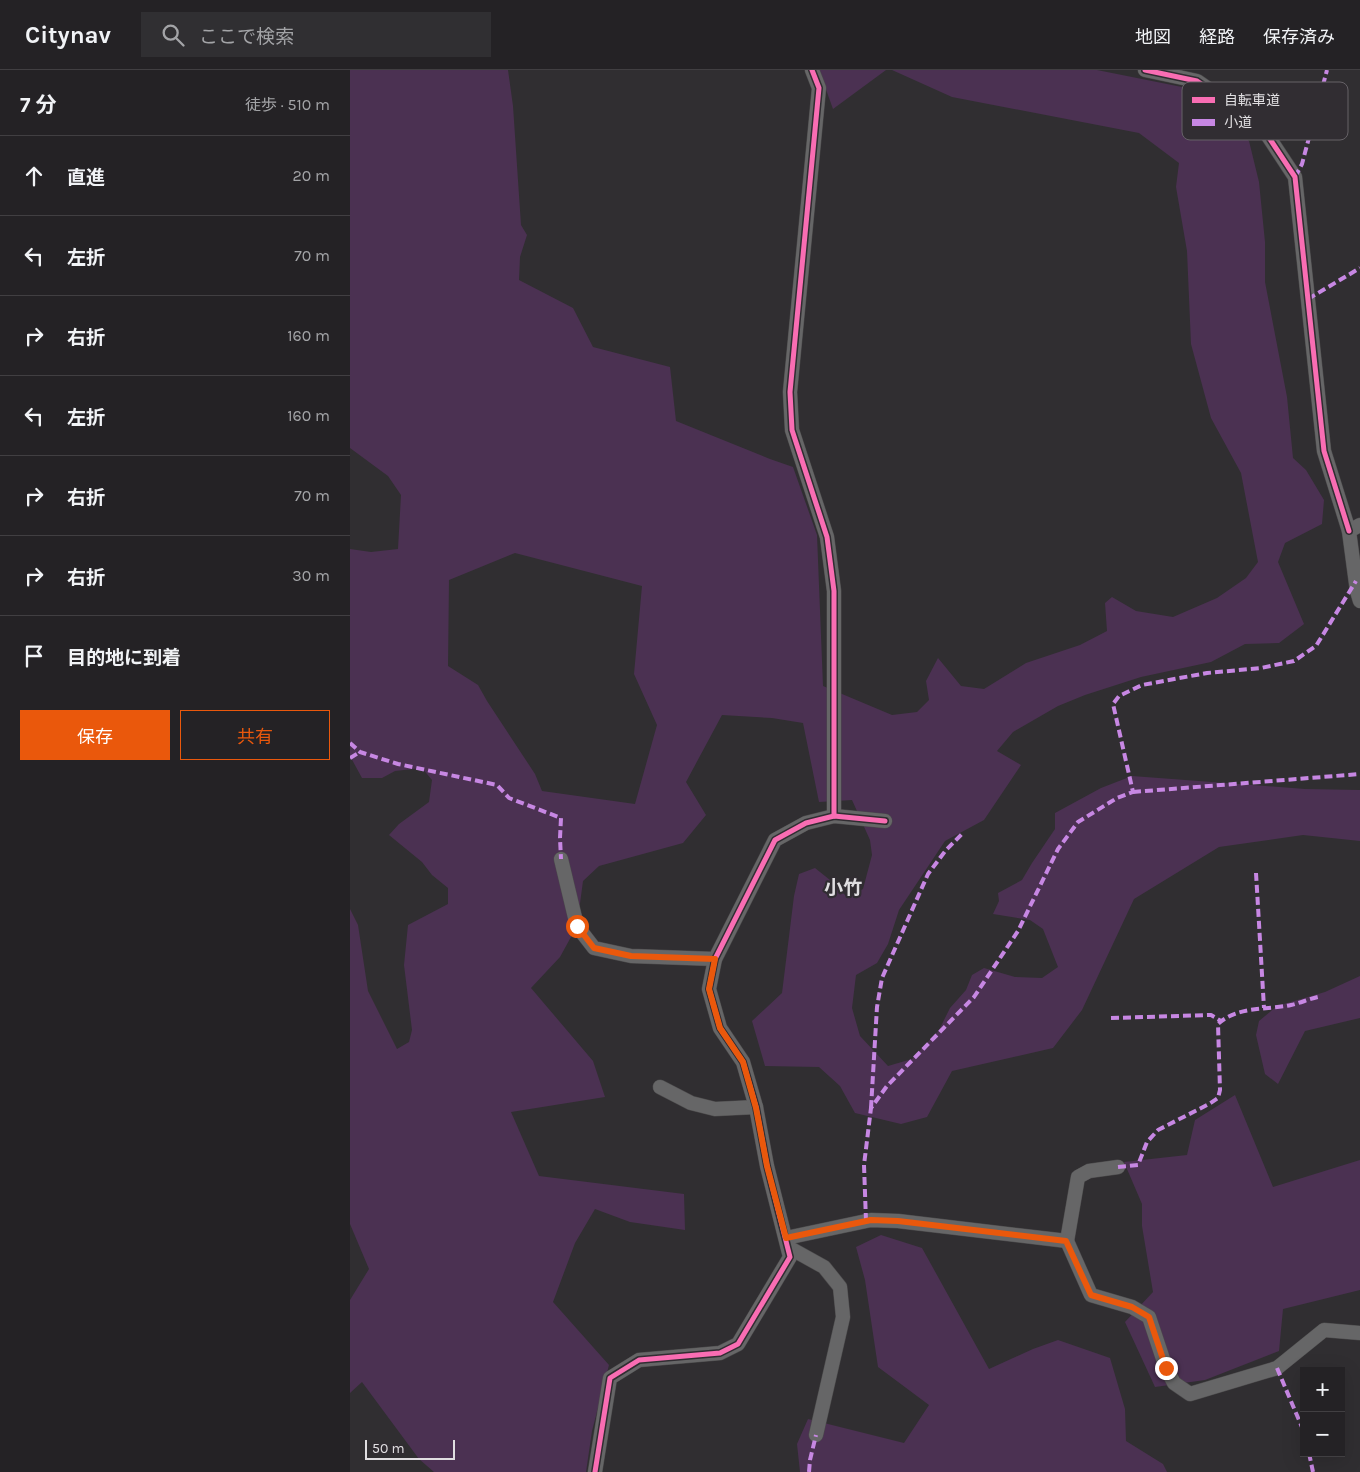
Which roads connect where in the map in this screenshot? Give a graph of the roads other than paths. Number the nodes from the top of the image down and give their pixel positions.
1 (812, 70) edge
2 (1144, 70) edge
3 (1198, 82) edge
4 (1271, 140) edge
5 (1354, 528) edge
6 (1360, 601) edge
7 (834, 816) junction
8 (885, 821) dead end
9 (561, 859) dead end
10 (715, 959) junction
11 (660, 1086) dead end
12 (756, 1108) junction
13 (1118, 1167) dead end
14 (1066, 1241) junction
15 (787, 1243) junction
16 (1360, 1334) edge
17 (816, 1435) dead end
18 (595, 1472) edge

1 - 7 street
2 - 3 street
4 - 5 street
5 - 6 street
7 - 8 street
7 - 10 street
9 - 10 street
10 - 12 street
11 - 12 street
12 - 15 street
13 - 14 street
14 - 15 street
14 - 16 street
15 - 17 street
15 - 18 street

